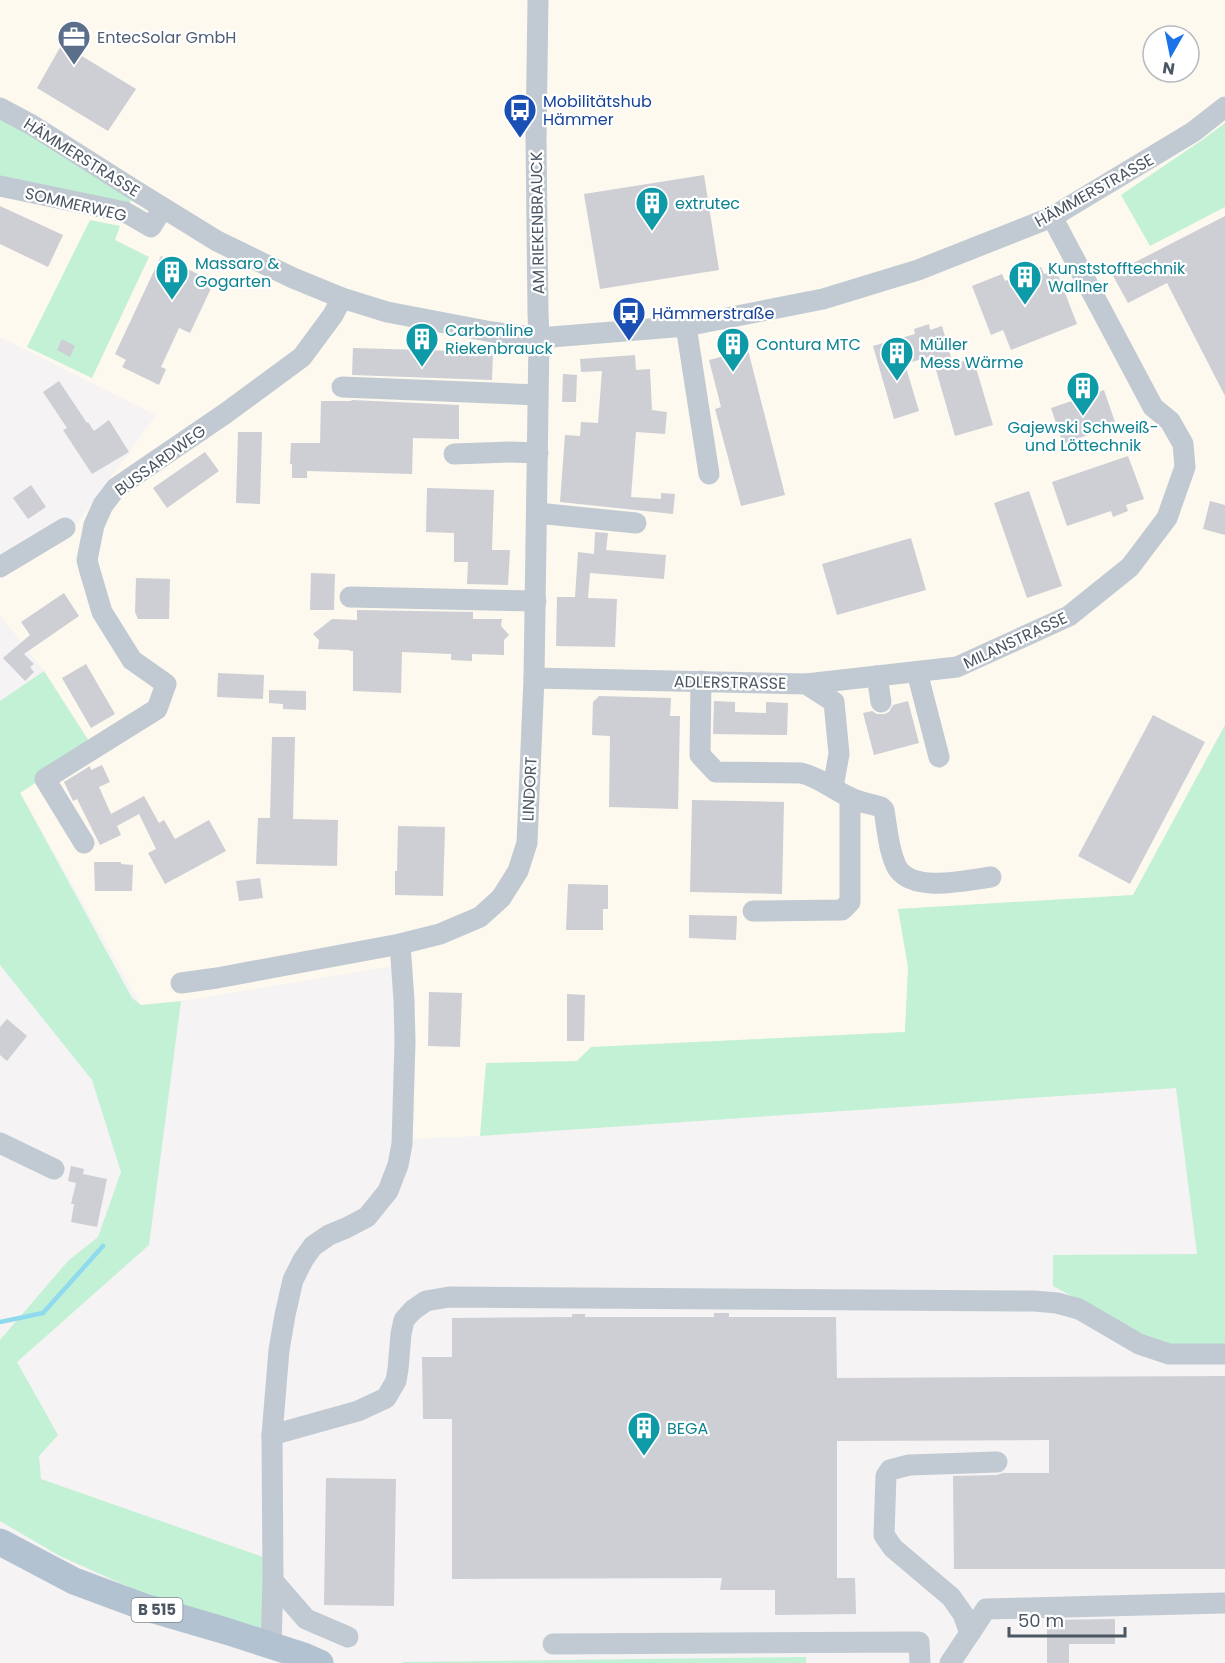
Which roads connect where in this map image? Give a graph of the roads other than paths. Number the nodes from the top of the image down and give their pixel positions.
1 (538, 0) edge
2 (1225, 107) edge
3 (0, 108) edge
4 (0, 186) edge
5 (162, 208) junction
6 (1052, 217) junction
7 (342, 298) junction
8 (686, 326) junction
9 (539, 338) junction
10 (342, 387) dead end
11 (538, 395) junction
12 (538, 453) junction
13 (454, 454) dead end
14 (709, 474) dead end
15 (537, 513) junction
16 (636, 523) dead end
17 (65, 528) dead end
18 (0, 567) edge
19 (350, 597) dead end
20 (536, 601) junction
21 (917, 672) junction
22 (877, 676) junction
23 (534, 678) junction
24 (701, 681) junction
25 (806, 684) junction
26 (881, 702) dead end
27 (939, 757) dead end
28 (841, 792) junction
29 (84, 843) dead end
30 (991, 877) dead end
31 (753, 911) dead end
32 (400, 944) junction
33 (181, 983) dead end
34 (0, 1143) edge
35 (54, 1169) dead end
36 (1225, 1354) edge
37 (272, 1435) junction
38 (997, 1462) dead end
39 (0, 1542) edge
40 (273, 1581) junction
41 (1225, 1604) edge
42 (970, 1633) junction
43 (348, 1637) dead end
44 (553, 1644) dead end
45 (271, 1645) junction
46 (320, 1663) edge
47 (920, 1663) edge
48 (950, 1663) edge

1 - 9 street, AM RIEKENBRAUCK
2 - 6 street, HÄMMERSTRASSE
3 - 5 street, HÄMMERSTRASSE
4 - 5 street, SOMMERWEG
5 - 7 street, HÄMMERSTRASSE
6 - 8 street, HÄMMERSTRASSE
6 - 21 street, MILANSTRASSE
7 - 9 street, HÄMMERSTRASSE
7 - 29 street, BUSSARDWEG
8 - 9 street, HÄMMERSTRASSE
8 - 14 street
9 - 11 street, LINDORT
10 - 11 street
11 - 12 street, LINDORT
12 - 13 street
12 - 15 street, LINDORT
15 - 16 street
15 - 20 street, LINDORT
17 - 18 street
19 - 20 street
20 - 23 street, LINDORT
21 - 22 street, MILANSTRASSE
21 - 27 street
22 - 25 street, MILANSTRASSE
22 - 26 street
23 - 24 street, ADLERSTRASSE
23 - 32 street, LINDORT
24 - 25 street, ADLERSTRASSE
24 - 28 street
25 - 28 street, ADLERSTRASSE
28 - 30 street
28 - 31 street
32 - 33 street, LINDORT
32 - 37 street
34 - 35 street
36 - 37 street
37 - 40 street
38 - 42 street
39 - 45 main road, B 515
40 - 43 street
40 - 45 street
41 - 42 street
42 - 48 street
44 - 47 street
45 - 46 main road, B 515

